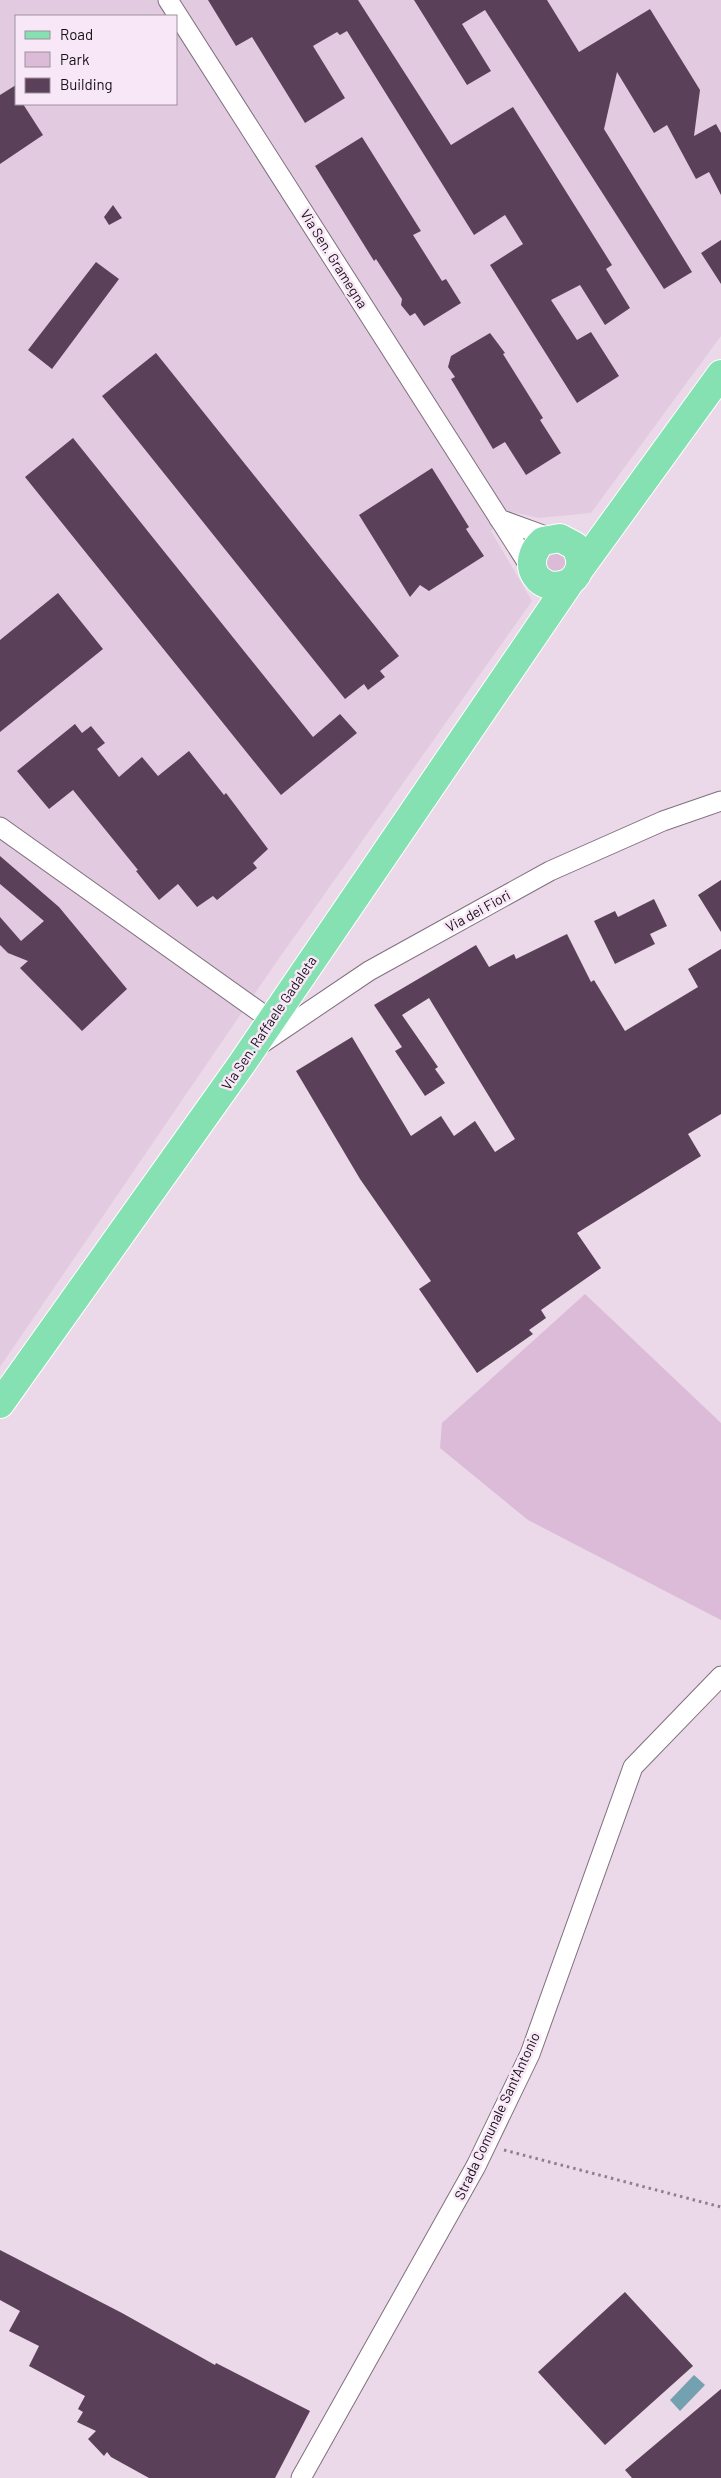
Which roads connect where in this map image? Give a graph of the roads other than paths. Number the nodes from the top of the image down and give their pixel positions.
1 (168, 0) edge
2 (178, 15) edge
3 (178, 16) edge
4 (721, 374) edge
5 (499, 519) junction
6 (618, 519) junction
7 (560, 539) junction
8 (537, 576) junction
9 (575, 576) junction
10 (534, 638) junction
11 (721, 801) edge
12 (0, 827) edge
13 (271, 1020) junction
14 (250, 1051) junction
15 (0, 1404) edge
16 (721, 1676) edge
17 (301, 2478) edge

1 - 2 street, Via Sen. Gramegna
3 - 5 street, Via Sen. Gramegna
4 - 6 main road, Via Sen. Raffaele Gadaleta
5 - 7 street
5 - 8 street, Via Sen. Gramegna
6 - 7 main road, Via Sen. Raffaele Gadaleta
6 - 9 main road, Via Sen. Raffaele Gadaleta
7 - 8 main road, Via Sen. Raffaele Gadaleta
7 - 9 main road
8 - 9 main road
8 - 10 main road, Via Sen. Raffaele Gadaleta
9 - 10 main road, Via Sen. Raffaele Gadaleta
10 - 13 main road, Via Sen. Raffaele Gadaleta
11 - 14 street, Via dei Fiori
12 - 13 street
13 - 14 main road, Via Sen. Raffaele Gadaleta
14 - 15 main road, Via Sen. Raffaele Gadaleta
16 - 17 street, Strada Comunale Sant'Antonio

